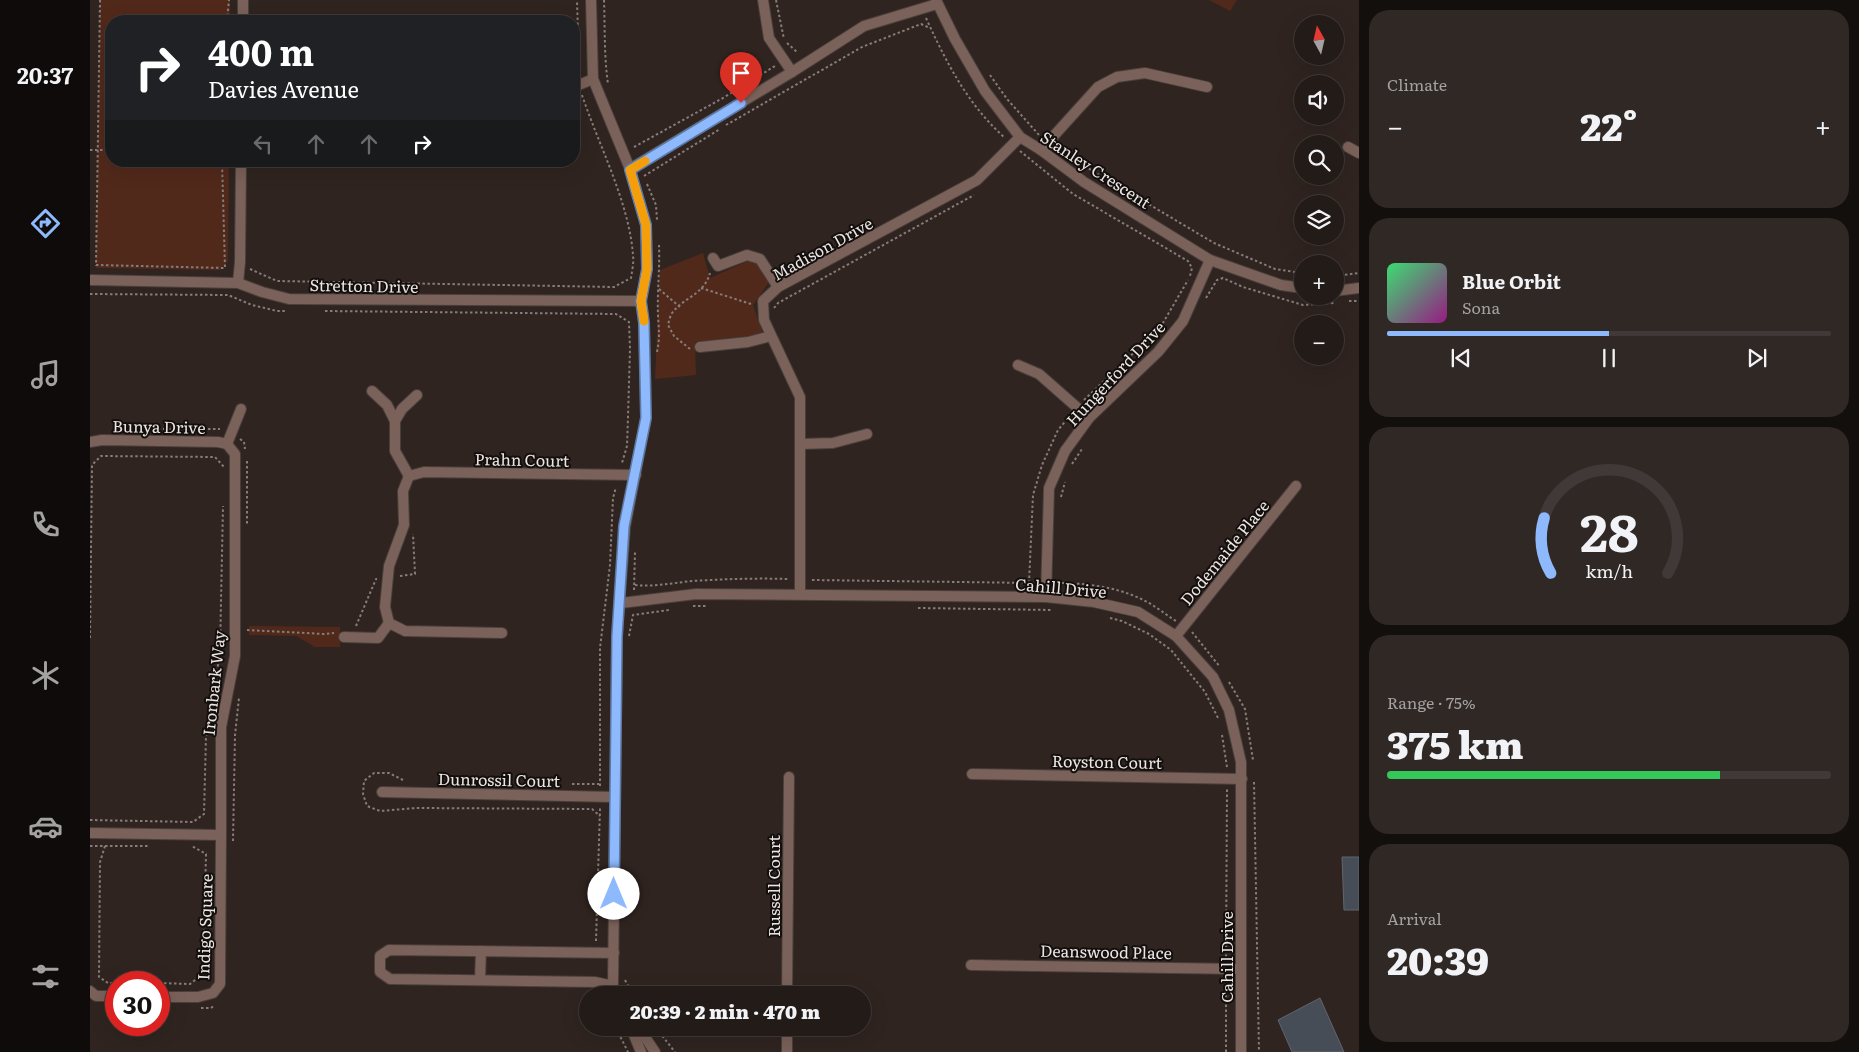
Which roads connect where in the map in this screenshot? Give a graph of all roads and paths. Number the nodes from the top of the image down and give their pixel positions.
1 (100, 0) edge
2 (229, 0) edge
3 (243, 0) edge
4 (577, 0) edge
5 (591, 0) edge
6 (763, 0) edge
7 (776, 0) edge
8 (937, 2) edge
9 (922, 9) junction
10 (228, 15) edge
11 (243, 15) edge
12 (577, 15) edge
13 (930, 28) junction
14 (784, 61) junction
15 (986, 70) dead end
16 (792, 72) junction
17 (593, 79) junction
18 (580, 84) edge
19 (1207, 87) dead end
20 (580, 96) edge
21 (1016, 141) junction
22 (1044, 146) junction
23 (1348, 147) dead end
24 (632, 149) dead end
25 (90, 150) edge
26 (98, 150) junction
27 (105, 150) edge
28 (1359, 153) edge
29 (1071, 158) dead end
30 (222, 167) edge
31 (241, 167) edge
32 (630, 170) junction
33 (644, 176) dead end
34 (979, 190) dead end
35 (714, 258) joint
36 (1210, 260) junction
37 (250, 269) dead end
38 (1294, 272) edge
39 (1359, 273) edge
40 (1344, 275) edge
41 (90, 280) edge
42 (238, 283) junction
43 (778, 287) junction
44 (1294, 287) edge
45 (701, 288) junction
46 (1359, 288) edge
47 (659, 290) dead end
48 (1344, 290) edge
49 (90, 294) edge
50 (641, 301) junction
51 (1359, 301) edge
52 (1294, 302) edge
53 (1344, 302) dead end
54 (1203, 304) dead end
55 (680, 307) junction
56 (763, 308) junction
57 (286, 311) dead end
58 (325, 311) dead end
59 (771, 336) junction
60 (700, 347) joint
61 (1018, 365) dead end
62 (372, 391) dead end
63 (417, 395) dead end
64 (1077, 408) junction
65 (241, 409) dead end
66 (1089, 418) junction
67 (395, 421) junction
68 (867, 434) dead end
69 (90, 442) edge
70 (1086, 442) dead end
71 (227, 444) junction
72 (800, 444) junction
73 (224, 467) dead end
74 (1068, 471) dead end
75 (619, 475) junction
76 (636, 475) junction
77 (410, 476) junction
78 (1066, 479) dead end
79 (608, 486) dead end
80 (1296, 486) dead end
81 (615, 490) junction
82 (1058, 504) dead end
83 (223, 505) dead end
84 (413, 531) dead end
85 (388, 577) junction
86 (1057, 577) dead end
87 (800, 580) junction
88 (1029, 583) junction
89 (1046, 583) junction
90 (1060, 583) junction
91 (635, 585) dead end
92 (800, 594) junction
93 (1046, 597) junction
94 (621, 603) junction
95 (691, 606) dead end
96 (711, 606) dead end
97 (916, 608) dead end
98 (672, 609) dead end
99 (1055, 610) dead end
100 (1107, 617) dead end
101 (389, 623) junction
102 (1184, 626) junction
103 (244, 630) dead end
104 (354, 631) dead end
105 (502, 633) dead end
106 (341, 635) joint
107 (1176, 636) junction
108 (90, 638) edge
109 (628, 639) dead end
110 (1220, 666) dead end
111 (1225, 675) dead end
112 (1220, 723) dead end
113 (1222, 732) dead end
114 (1253, 763) dead end
115 (972, 774) dead end
116 (789, 777) dead end
117 (1227, 778) junction
118 (1242, 779) junction
119 (1254, 783) dead end
120 (382, 792) dead end
121 (600, 796) junction
122 (615, 797) junction
123 (90, 820) edge
124 (90, 833) edge
125 (221, 836) junction
126 (90, 846) edge
127 (105, 846) junction
128 (154, 846) dead end
129 (184, 846) dead end
130 (480, 951) junction
131 (596, 952) junction
132 (614, 952) junction
133 (971, 965) dead end
134 (1226, 968) junction
135 (1241, 969) junction
136 (624, 979) dead end
137 (480, 980) junction
138 (105, 981) edge
139 (170, 984) edge
140 (607, 986) edge
141 (617, 986) edge
142 (628, 986) edge
143 (787, 986) edge
144 (90, 991) edge
145 (105, 996) edge
146 (170, 997) edge
147 (620, 1036) edge
148 (634, 1036) edge
149 (645, 1036) edge
150 (662, 1036) edge
151 (787, 1036) edge
152 (628, 1052) edge
153 (641, 1052) edge
154 (655, 1052) edge
155 (675, 1052) edge
156 (787, 1052) edge
157 (1226, 1052) edge
158 (1241, 1052) edge
159 (1258, 1052) edge

1 - 26 path
2 - 10 path
3 - 11 street
4 - 12 path
5 - 17 street
6 - 14 street
7 - 14 path
8 - 9 street
8 - 21 street, Stanley Crescent
9 - 13 path
9 - 16 street
13 - 21 path
13 - 33 path
14 - 16 street
14 - 24 path
15 - 22 path
16 - 32 street
17 - 18 street
17 - 32 street
19 - 22 street
20 - 37 path
21 - 22 street, Stanley Crescent
21 - 43 street, Madison Drive
21 - 64 path
22 - 36 street, Stanley Crescent
23 - 28 street
25 - 26 path
26 - 27 path
26 - 30 path
29 - 38 path
31 - 42 street
32 - 50 street
34 - 56 path
35 - 43 street
35 - 45 path
36 - 44 street, Stanley Crescent
36 - 66 street, Hungerford Drive
39 - 40 path
41 - 42 street, Stretton Drive
42 - 50 street, Stretton Drive
43 - 56 street, Madison Drive
45 - 55 path
45 - 56 path
46 - 48 street
47 - 55 path
49 - 57 path
50 - 76 street
51 - 53 path
52 - 54 path
55 - 60 path
56 - 59 street
58 - 75 path
59 - 60 street
59 - 72 street
61 - 64 street
62 - 67 street
63 - 67 street
64 - 66 street
64 - 88 path
65 - 71 street
66 - 89 street, Hungerford Drive
67 - 77 street
68 - 72 street
69 - 71 street, Bunya Drive
70 - 74 path
71 - 125 street, Ironbark Way
72 - 87 street
73 - 108 path
75 - 76 street, Prahn Court
75 - 77 street, Prahn Court
75 - 81 path
76 - 94 street
77 - 85 street
78 - 82 path
79 - 81 path
80 - 102 street, Dodemaide Place
81 - 121 path
83 - 123 path
84 - 85 path
85 - 101 street
85 - 104 path
86 - 90 path
87 - 88 path
87 - 91 path
87 - 92 street
88 - 89 path
89 - 90 path
89 - 93 street, Hungerford Drive
90 - 102 path
92 - 93 street, Cahill Drive
92 - 94 street, Cahill Drive
93 - 107 street, Cahill Drive
94 - 122 street
95 - 96 path
97 - 99 path
98 - 109 path
100 - 112 path
101 - 105 street
101 - 106 street
102 - 107 street, Dodemaide Place
102 - 110 path
103 - 106 path
107 - 118 street, Cahill Drive
111 - 114 path
113 - 117 path
115 - 117 street, Royston Court
116 - 143 street, Russell Court
117 - 118 street, Royston Court
117 - 134 path
118 - 135 street, Cahill Drive
119 - 159 path
120 - 121 street, Dunrossil Court
121 - 122 street, Dunrossil Court
121 - 131 path
122 - 132 street
124 - 125 street
125 - 146 street, Indigo Square
126 - 127 path
127 - 128 path
127 - 138 path
129 - 139 path
130 - 131 street
130 - 137 street
130 - 137 street
131 - 132 street
132 - 141 street
133 - 134 street, Deanswood Place
134 - 135 street, Deanswood Place
134 - 157 path
135 - 158 street, Cahill Drive
136 - 142 path
137 - 140 street
144 - 145 street
147 - 152 path
148 - 153 street
149 - 154 street
150 - 155 path
151 - 156 street

